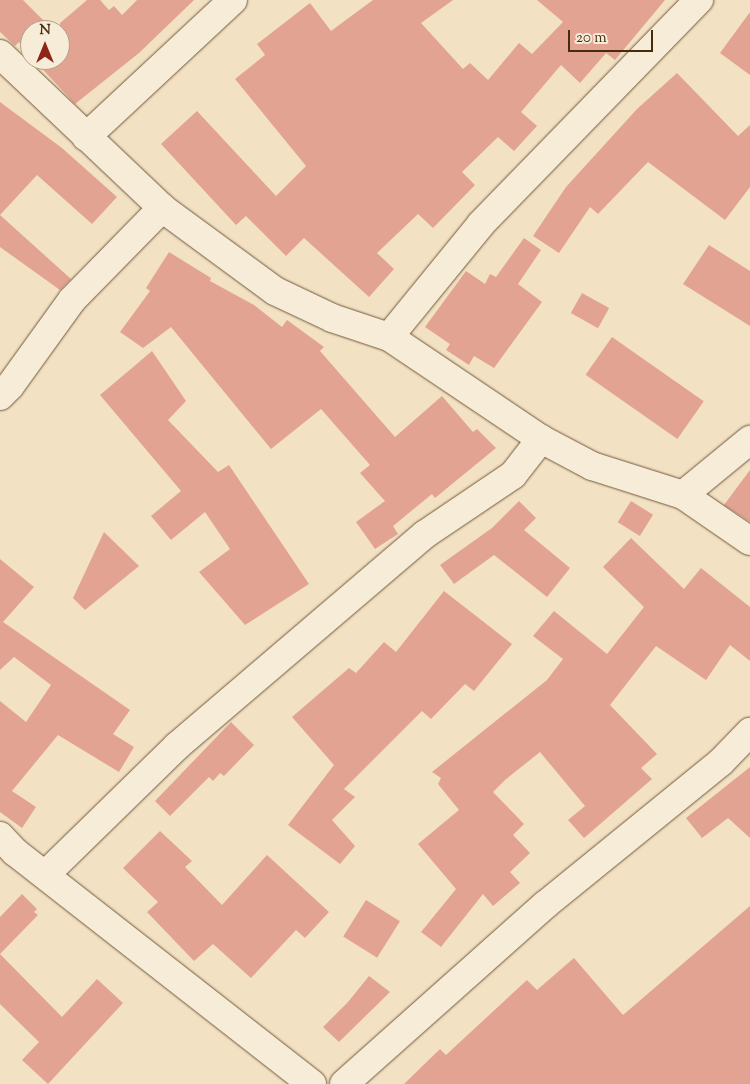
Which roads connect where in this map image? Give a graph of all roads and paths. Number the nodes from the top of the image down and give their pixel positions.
1 (233, 0) edge
2 (699, 0) edge
3 (0, 54) edge
4 (86, 137) junction
5 (162, 208) junction
6 (389, 337) junction
7 (0, 396) edge
8 (542, 439) junction
9 (750, 440) edge
10 (683, 495) junction
11 (750, 541) edge
12 (750, 732) edge
13 (5, 851) edge
14 (44, 875) junction
15 (312, 1084) edge
16 (344, 1084) edge

1 - 4 street
2 - 6 street
3 - 4 street
4 - 5 street
5 - 6 street
5 - 7 street
6 - 8 street
8 - 10 street
8 - 14 street
9 - 10 street
10 - 11 street
12 - 16 street
13 - 14 street
14 - 15 street

